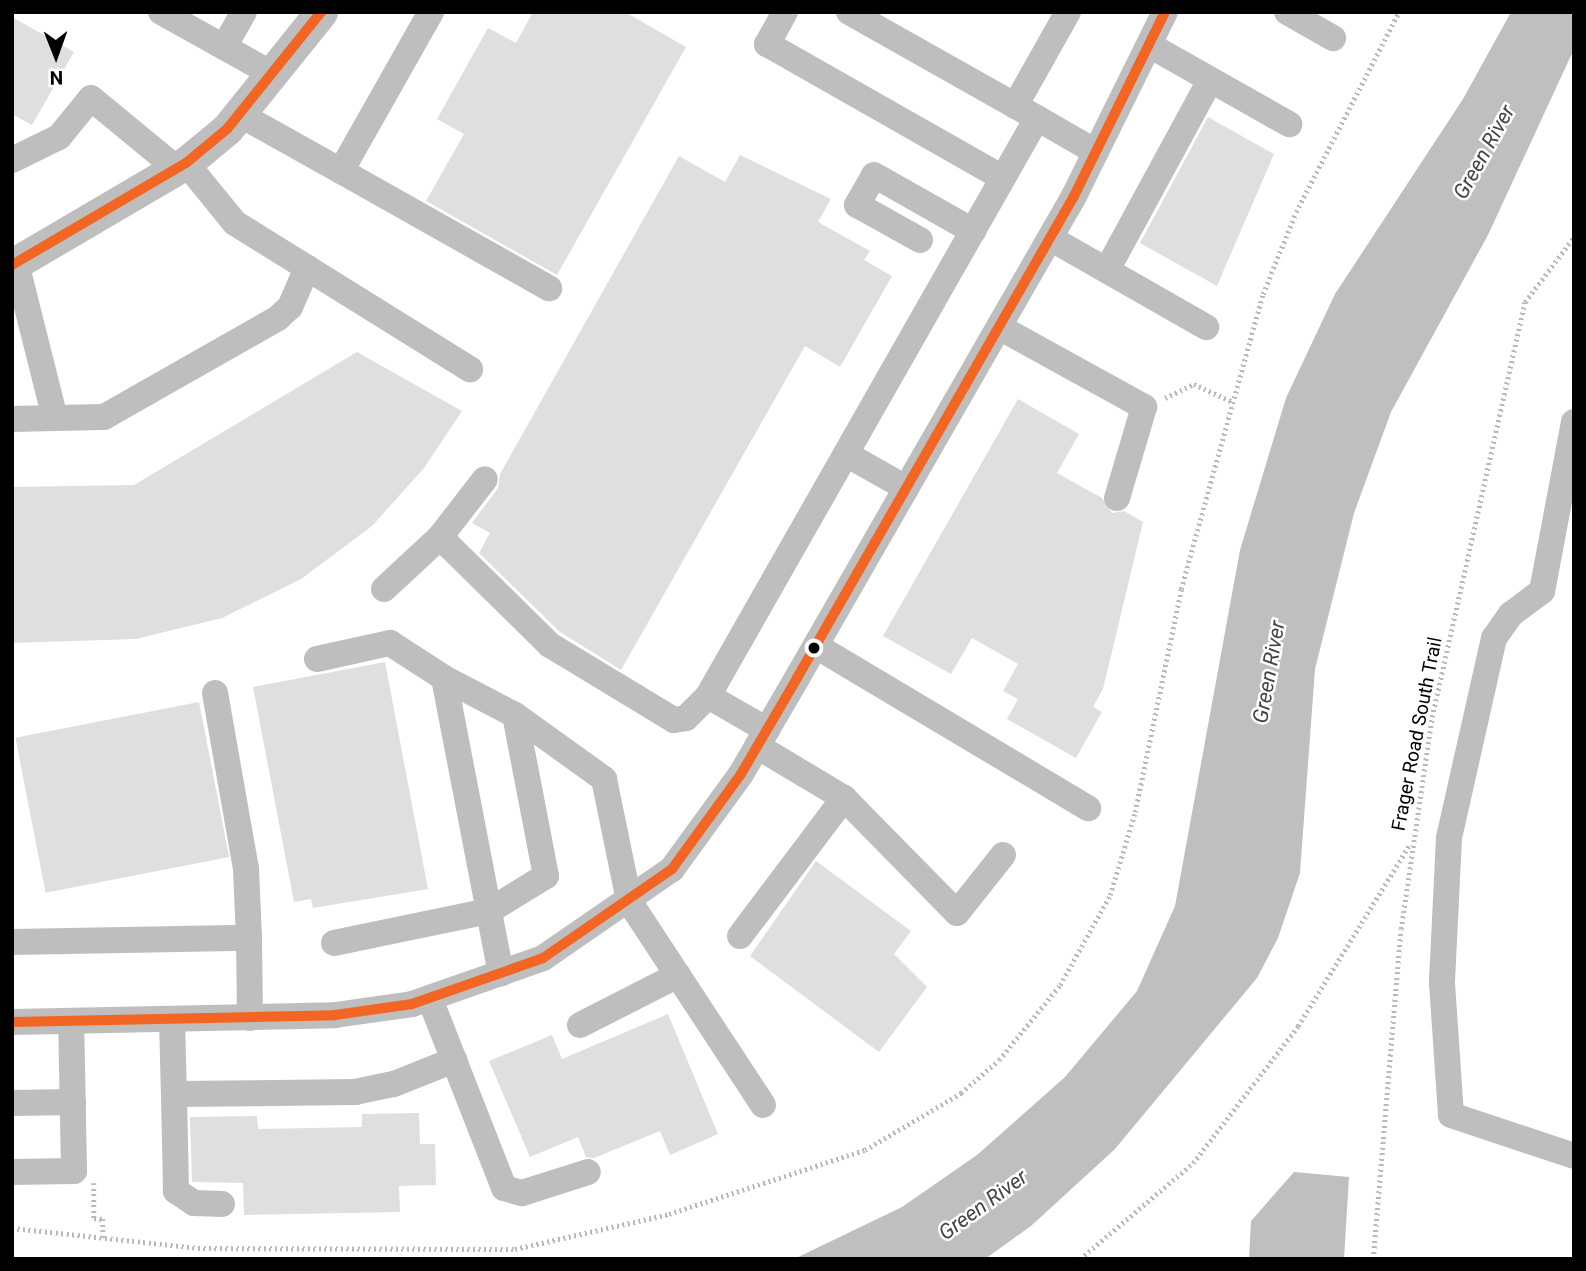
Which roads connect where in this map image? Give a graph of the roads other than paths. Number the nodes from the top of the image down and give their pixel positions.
1 (161, 12) edge
2 (244, 12) edge
3 (321, 12) edge
4 (431, 12) edge
5 (785, 12) edge
6 (849, 12) edge
7 (1068, 12) edge
8 (1165, 12) edge
9 (1287, 12) edge
10 (1333, 38) dead end
11 (1151, 46) junction
12 (224, 47) junction
13 (274, 75) junction
14 (1210, 80) junction
15 (1026, 112) junction
16 (239, 114) junction
17 (1289, 124) dead end
18 (1096, 152) junction
19 (12, 160) edge
20 (181, 166) junction
21 (341, 171) junction
22 (1003, 178) junction
23 (973, 231) junction
24 (1050, 238) junction
25 (920, 240) dead end
26 (14, 264) edge
27 (307, 268) junction
28 (1107, 270) junction
29 (550, 288) dead end
30 (999, 327) junction
31 (1206, 327) dead end
32 (470, 369) dead end
33 (54, 418) junction
34 (12, 419) edge
35 (1574, 422) edge
36 (846, 454) junction
37 (485, 478) dead end
38 (906, 488) junction
39 (1116, 498) dead end
40 (440, 537) junction
41 (384, 589) dead end
42 (816, 646) junction
43 (317, 659) dead end
44 (444, 678) junction
45 (215, 692) dead end
46 (708, 696) junction
47 (515, 715) junction
48 (762, 738) junction
49 (844, 798) junction
50 (1088, 808) dead end
51 (1003, 855) dead end
52 (629, 901) junction
53 (489, 911) junction
54 (740, 936) dead end
55 (249, 938) junction
56 (12, 942) edge
57 (334, 943) dead end
58 (501, 974) junction
59 (678, 975) junction
60 (430, 999) junction
61 (250, 1018) junction
62 (172, 1020) junction
63 (71, 1021) junction
64 (12, 1022) edge
65 (580, 1025) dead end
66 (454, 1060) junction
67 (174, 1094) junction
68 (73, 1102) junction
69 (12, 1103) edge
70 (763, 1105) dead end
71 (1574, 1156) edge
72 (12, 1172) edge
73 (587, 1172) dead end
74 (222, 1204) dead end

1 - 12 street
2 - 12 street
3 - 13 main road
4 - 21 street
5 - 22 street
6 - 15 street
7 - 15 street
8 - 11 street
9 - 10 street
11 - 14 street
11 - 18 street
12 - 13 street
13 - 16 main road
14 - 17 street
14 - 28 street
15 - 18 street
15 - 22 street
16 - 20 main road
16 - 21 street
18 - 24 street
19 - 20 street
20 - 26 main road
20 - 27 street
21 - 29 street
22 - 23 street
23 - 25 street
23 - 36 street
24 - 28 street
24 - 30 street
26 - 33 street
27 - 32 street
27 - 33 street
28 - 31 street
30 - 38 street
30 - 39 street
33 - 34 street
35 - 71 street
36 - 38 street
36 - 46 street
37 - 40 street
38 - 42 street
40 - 41 street
40 - 46 street
42 - 48 street
42 - 50 street
43 - 44 street
44 - 47 street
44 - 53 street
45 - 55 street
46 - 48 street
47 - 52 street
47 - 53 street
48 - 49 street
48 - 52 street
49 - 51 street
49 - 54 street
52 - 58 street
52 - 59 street
53 - 57 street
53 - 58 street
55 - 56 street
55 - 61 street
58 - 60 street
59 - 65 street
59 - 70 street
60 - 61 street
60 - 66 street
61 - 62 street
62 - 63 street
62 - 67 street
63 - 64 street
63 - 68 street
66 - 67 street
66 - 73 street
67 - 74 street
68 - 69 street
68 - 72 street

